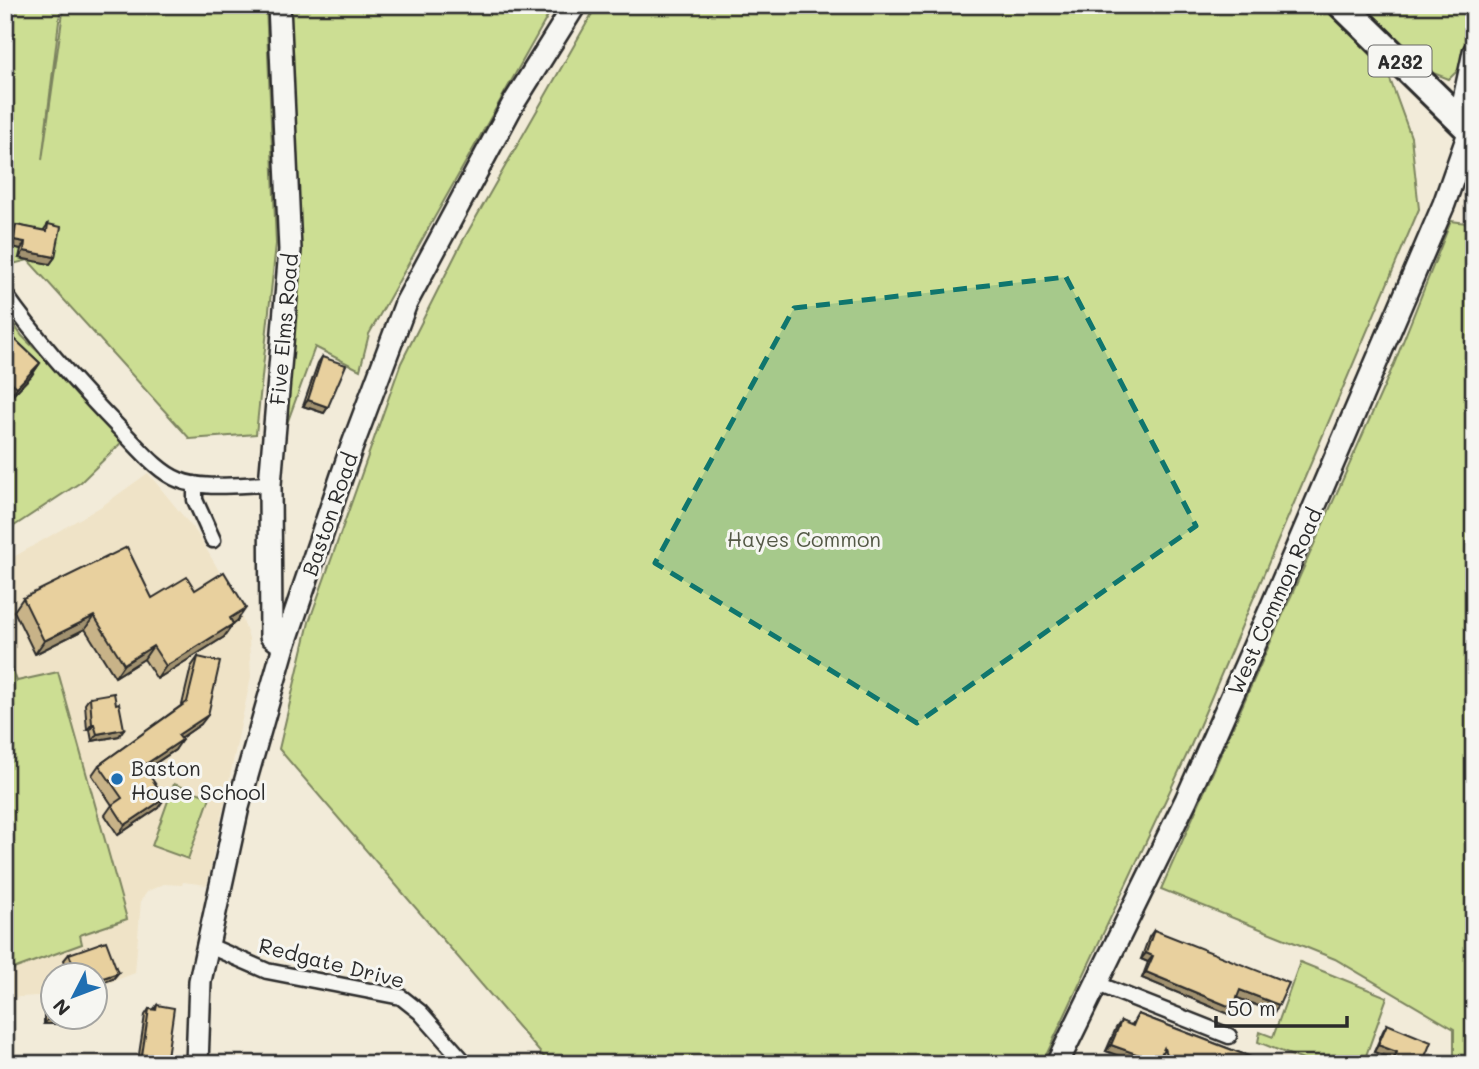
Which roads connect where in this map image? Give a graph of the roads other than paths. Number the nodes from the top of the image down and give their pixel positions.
1 (279, 5) edge
2 (575, 5) edge
3 (1342, 5) edge
4 (1474, 52) edge
5 (1467, 127) edge
6 (5, 293) edge
7 (195, 484) junction
8 (270, 484) junction
9 (213, 540) dead end
10 (284, 646) junction
11 (207, 945) junction
12 (1095, 983) junction
13 (1229, 1036) dead end
14 (197, 1064) edge
15 (466, 1064) edge
16 (1057, 1064) edge

1 - 8 street, Five Elms Road
2 - 10 street, Baston Road
3 - 5 highway, A232
4 - 5 street, West Common Road
5 - 12 street, West Common Road
6 - 7 street
7 - 8 street
7 - 9 street
8 - 10 street, Five Elms Road
10 - 11 street, Baston Road
11 - 14 street, Baston Road
11 - 15 street, Redgate Drive
12 - 13 street
12 - 16 street, West Common Road

